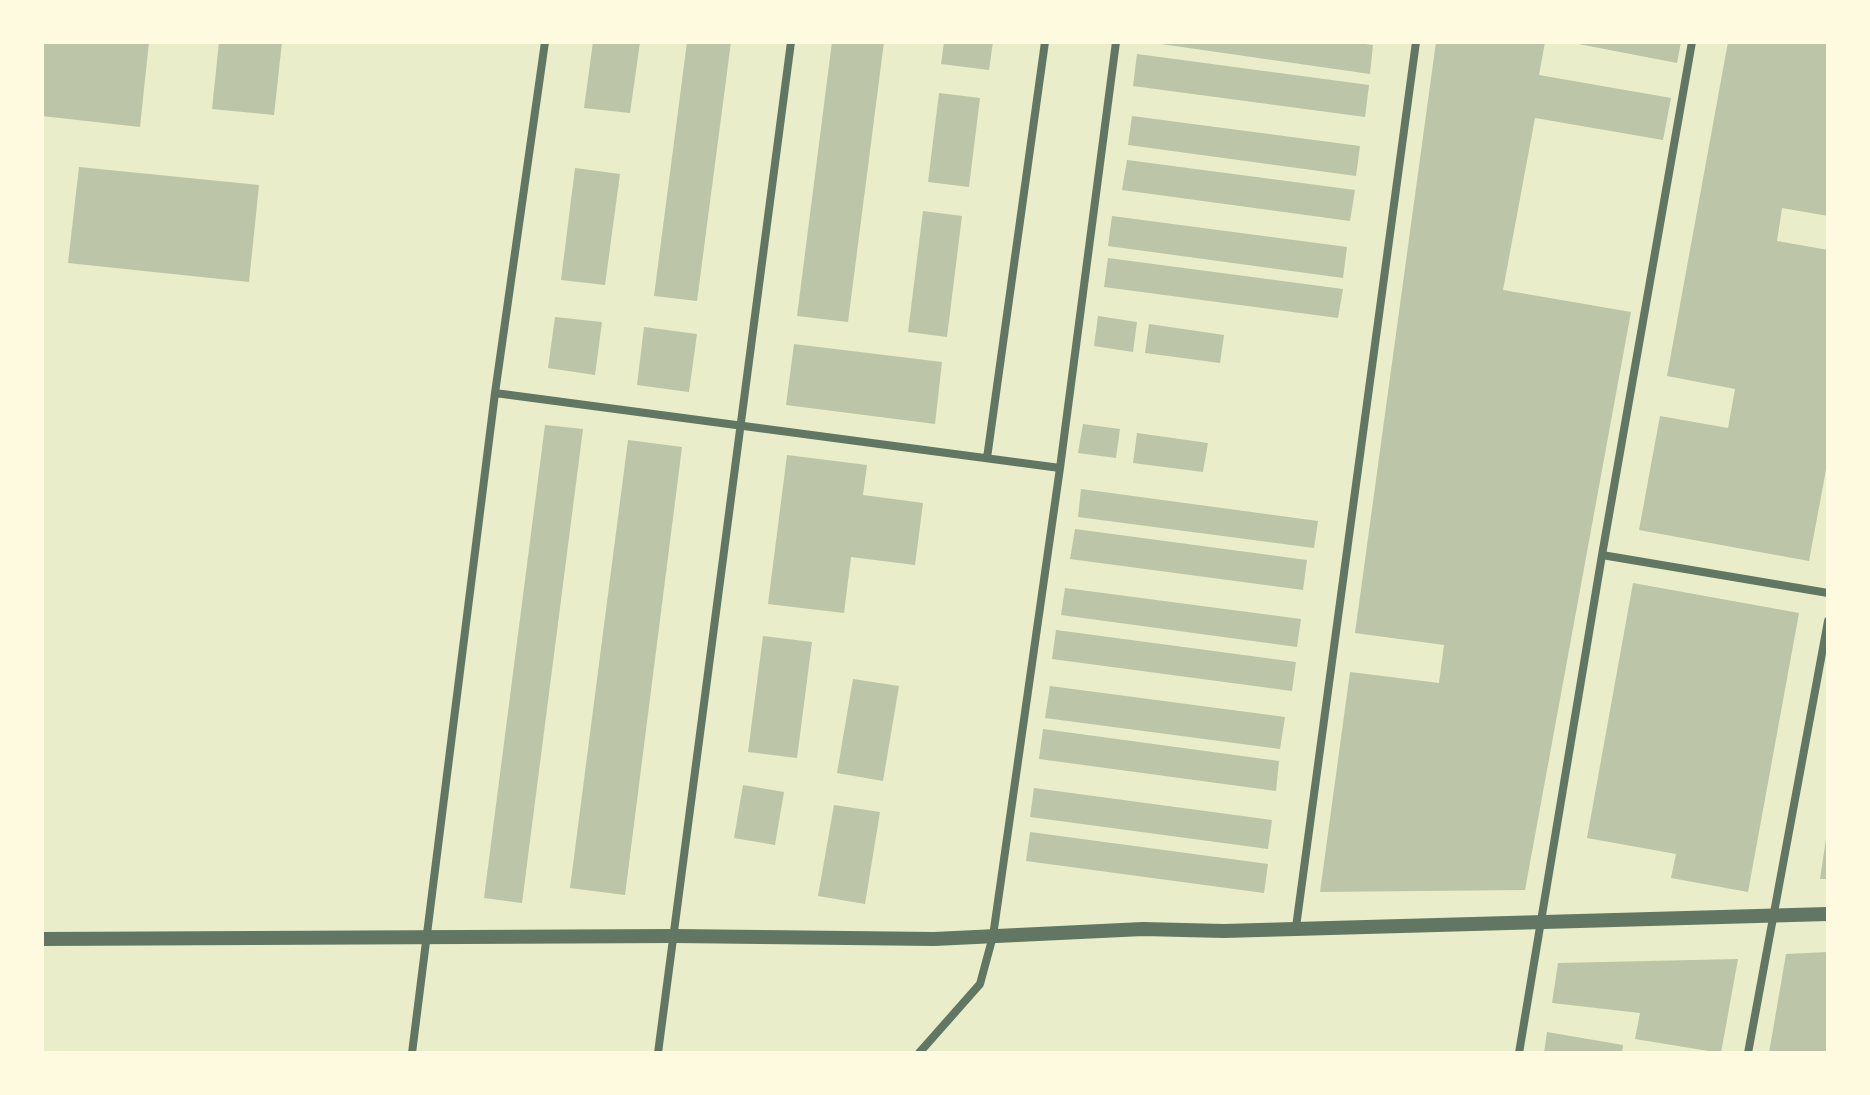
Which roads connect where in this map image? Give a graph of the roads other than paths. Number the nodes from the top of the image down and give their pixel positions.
1 (545, 42) edge
2 (791, 42) edge
3 (1045, 42) edge
4 (1116, 42) edge
5 (1416, 42) edge
6 (1692, 42) edge
7 (495, 393) junction
8 (740, 425) junction
9 (987, 458) junction
10 (1060, 468) junction
11 (1602, 555) junction
12 (1828, 593) edge
13 (1828, 621) edge
14 (1828, 914) edge
15 (1774, 917) junction
16 (1541, 922) junction
17 (1296, 927) junction
18 (675, 936) junction
19 (993, 936) junction
20 (426, 938) junction
21 (42, 939) edge
22 (412, 1053) edge
23 (658, 1053) edge
24 (919, 1053) edge
25 (1519, 1053) edge
26 (1748, 1053) edge

1 - 7 street
2 - 8 street
3 - 9 street
4 - 10 street
5 - 17 street
6 - 11 street
7 - 8 street
7 - 20 street
8 - 9 street
8 - 18 street
9 - 10 street
10 - 19 street
11 - 12 street
11 - 16 street
13 - 15 street
14 - 15 street
15 - 16 street
15 - 26 street
16 - 17 street
16 - 25 street
17 - 19 street
18 - 19 street
18 - 20 street
18 - 23 street
19 - 24 street
20 - 21 street
20 - 22 street

